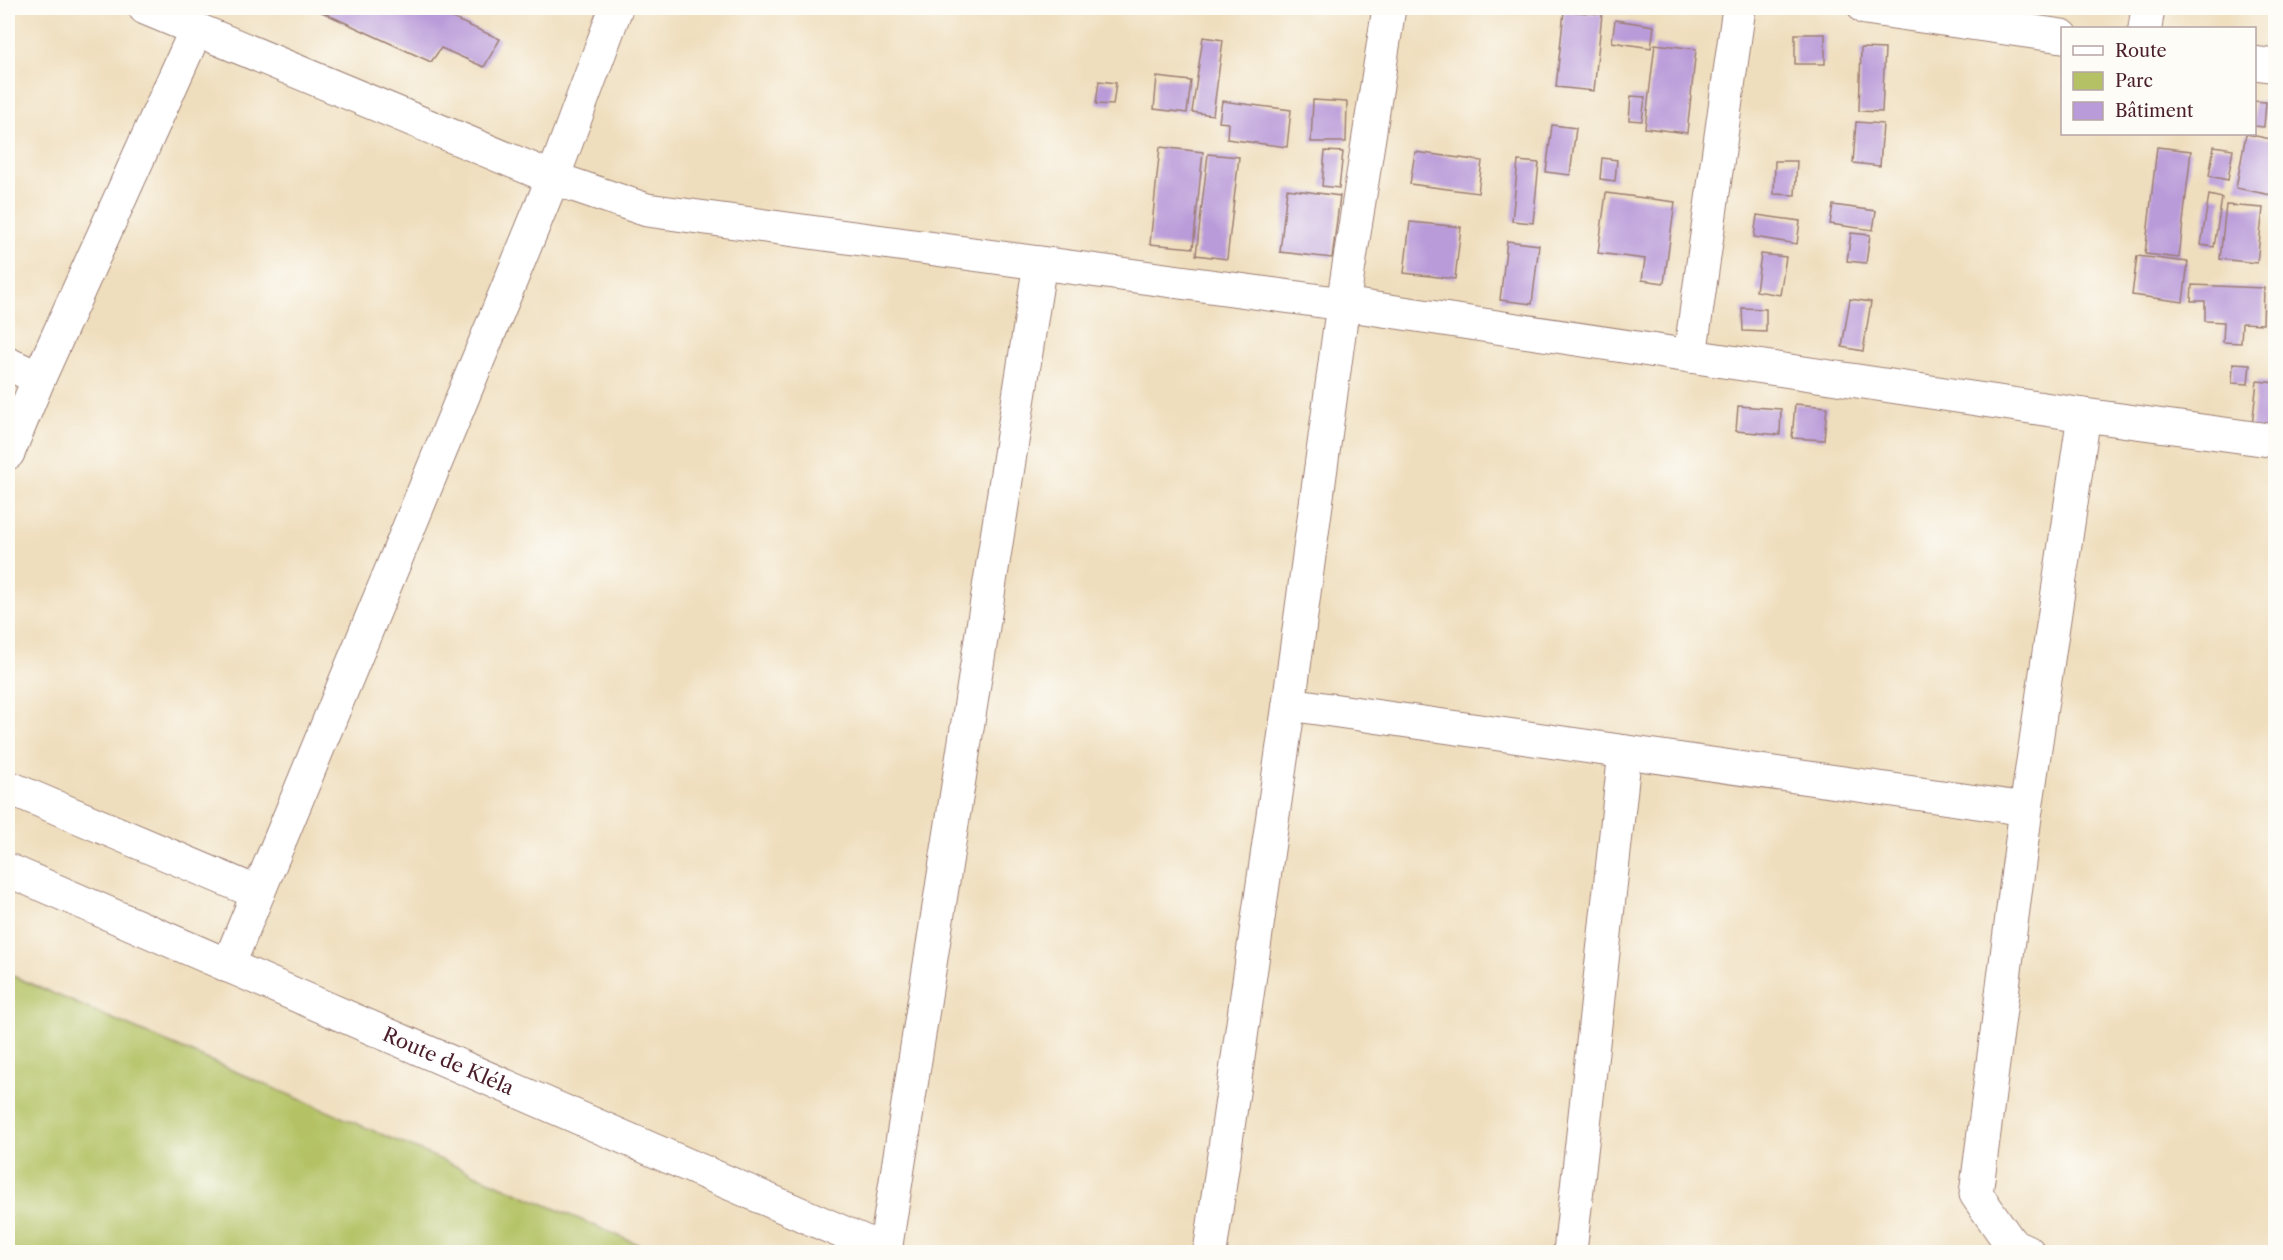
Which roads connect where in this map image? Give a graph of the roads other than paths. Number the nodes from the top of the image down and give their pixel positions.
1 (145, 8) edge
2 (616, 8) edge
3 (1389, 8) edge
4 (1739, 8) edge
5 (1865, 8) edge
6 (2148, 8) edge
7 (2145, 27) edge
8 (196, 30) junction
9 (2061, 36) edge
10 (2256, 63) edge
11 (2276, 66) edge
12 (553, 178) junction
13 (1040, 263) junction
14 (1343, 303) junction
15 (1690, 356) junction
16 (8, 364) edge
17 (39, 378) junction
18 (2084, 415) junction
19 (2276, 441) edge
20 (8, 453) edge
21 (1290, 704) junction
22 (1625, 752) junction
23 (8, 787) edge
24 (2026, 809) junction
25 (8, 870) edge
26 (258, 893) junction
27 (228, 966) junction
28 (887, 1252) edge
29 (1210, 1252) edge
30 (1570, 1252) edge
31 (2028, 1252) edge

1 - 8 street
2 - 12 street
3 - 14 street
4 - 15 street
5 - 9 street
6 - 7 street
8 - 12 street
8 - 17 street
10 - 11 street
12 - 13 street
12 - 26 street
13 - 14 street
13 - 28 street
14 - 15 street
14 - 21 street
15 - 18 street
16 - 17 street
17 - 20 street
18 - 19 street
18 - 24 street
21 - 22 street
21 - 29 street
22 - 24 street
22 - 30 street
23 - 26 street
24 - 31 street
25 - 27 street, Route de Kléla
26 - 27 street
27 - 28 street, Route de Kléla

